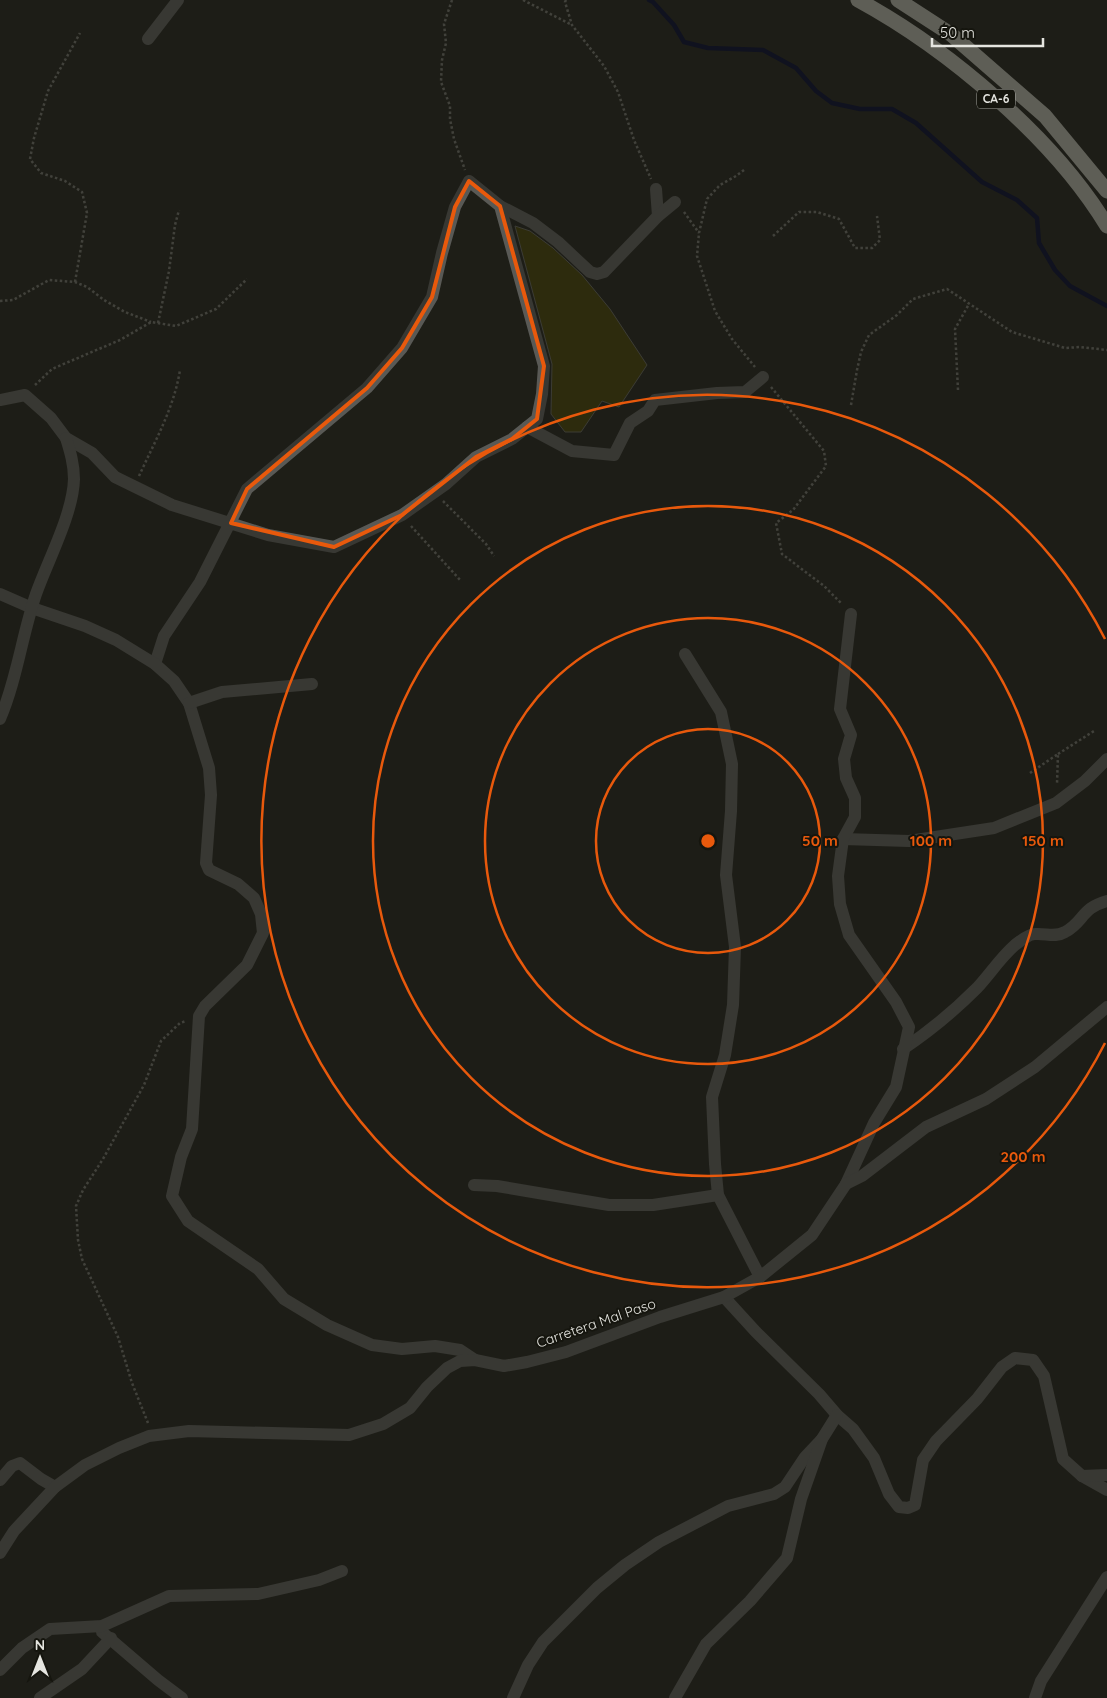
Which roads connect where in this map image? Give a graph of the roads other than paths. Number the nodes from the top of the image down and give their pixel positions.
1 (178, 0) edge
2 (858, 0) edge
3 (898, 0) edge
4 (148, 39) dead end
5 (656, 189) road end
6 (1107, 191) edge
7 (675, 202) road end
8 (500, 206) junction
9 (658, 216) junction
10 (1107, 226) edge
11 (763, 377) road end
12 (0, 400) edge
13 (527, 427) junction
14 (66, 438) junction
15 (231, 523) junction
16 (0, 594) edge
17 (32, 608) junction
18 (851, 614) road end
19 (685, 654) dead end
20 (155, 664) junction
21 (312, 684) dead end
22 (190, 702) junction
23 (0, 719) edge
24 (1107, 759) edge
25 (843, 839) junction
26 (1107, 901) edge
27 (1107, 1007) edge
28 (903, 1049) junction
29 (846, 1184) junction
30 (474, 1185) dead end
31 (718, 1195) junction
32 (760, 1277) junction
33 (724, 1297) junction
34 (476, 1360) junction
35 (837, 1415) junction
36 (822, 1439) junction
37 (1107, 1475) edge
38 (1082, 1476) junction
39 (0, 1480) edge
40 (55, 1487) junction
41 (1107, 1490) edge
42 (0, 1553) edge
43 (342, 1571) dead end
44 (1107, 1577) edge
45 (102, 1626) junction
46 (111, 1638) junction
47 (0, 1670) edge
48 (40, 1698) edge
49 (182, 1698) edge
50 (513, 1698) edge
51 (675, 1698) edge
52 (1034, 1698) edge

1 - 4 street
2 - 10 highway, CA-6
3 - 6 highway, CA-6
5 - 9 street
7 - 9 street
8 - 9 street
8 - 13 street
8 - 15 street
11 - 13 street
12 - 14 street
13 - 15 street
14 - 15 street
14 - 17 street
15 - 20 street
16 - 17 street
17 - 20 street
17 - 23 street
18 - 25 street
19 - 31 street
20 - 22 street
21 - 22 street
22 - 34 street
24 - 25 street
25 - 28 street
26 - 28 street
27 - 29 street, Carretera Mal Paso
28 - 29 street
29 - 32 street, Carretera Mal Paso
30 - 31 street
31 - 32 street
32 - 33 street, Carretera Mal Paso
33 - 34 street, Carretera Mal Paso
33 - 35 street
34 - 40 street, Carretera Mal Paso
35 - 36 street
35 - 38 street
36 - 50 street
36 - 51 street
37 - 38 street
38 - 41 street
39 - 40 street
40 - 42 street, Carretera Mal Paso
43 - 45 street
44 - 52 street
45 - 46 street
45 - 47 street
46 - 48 street
46 - 49 street

